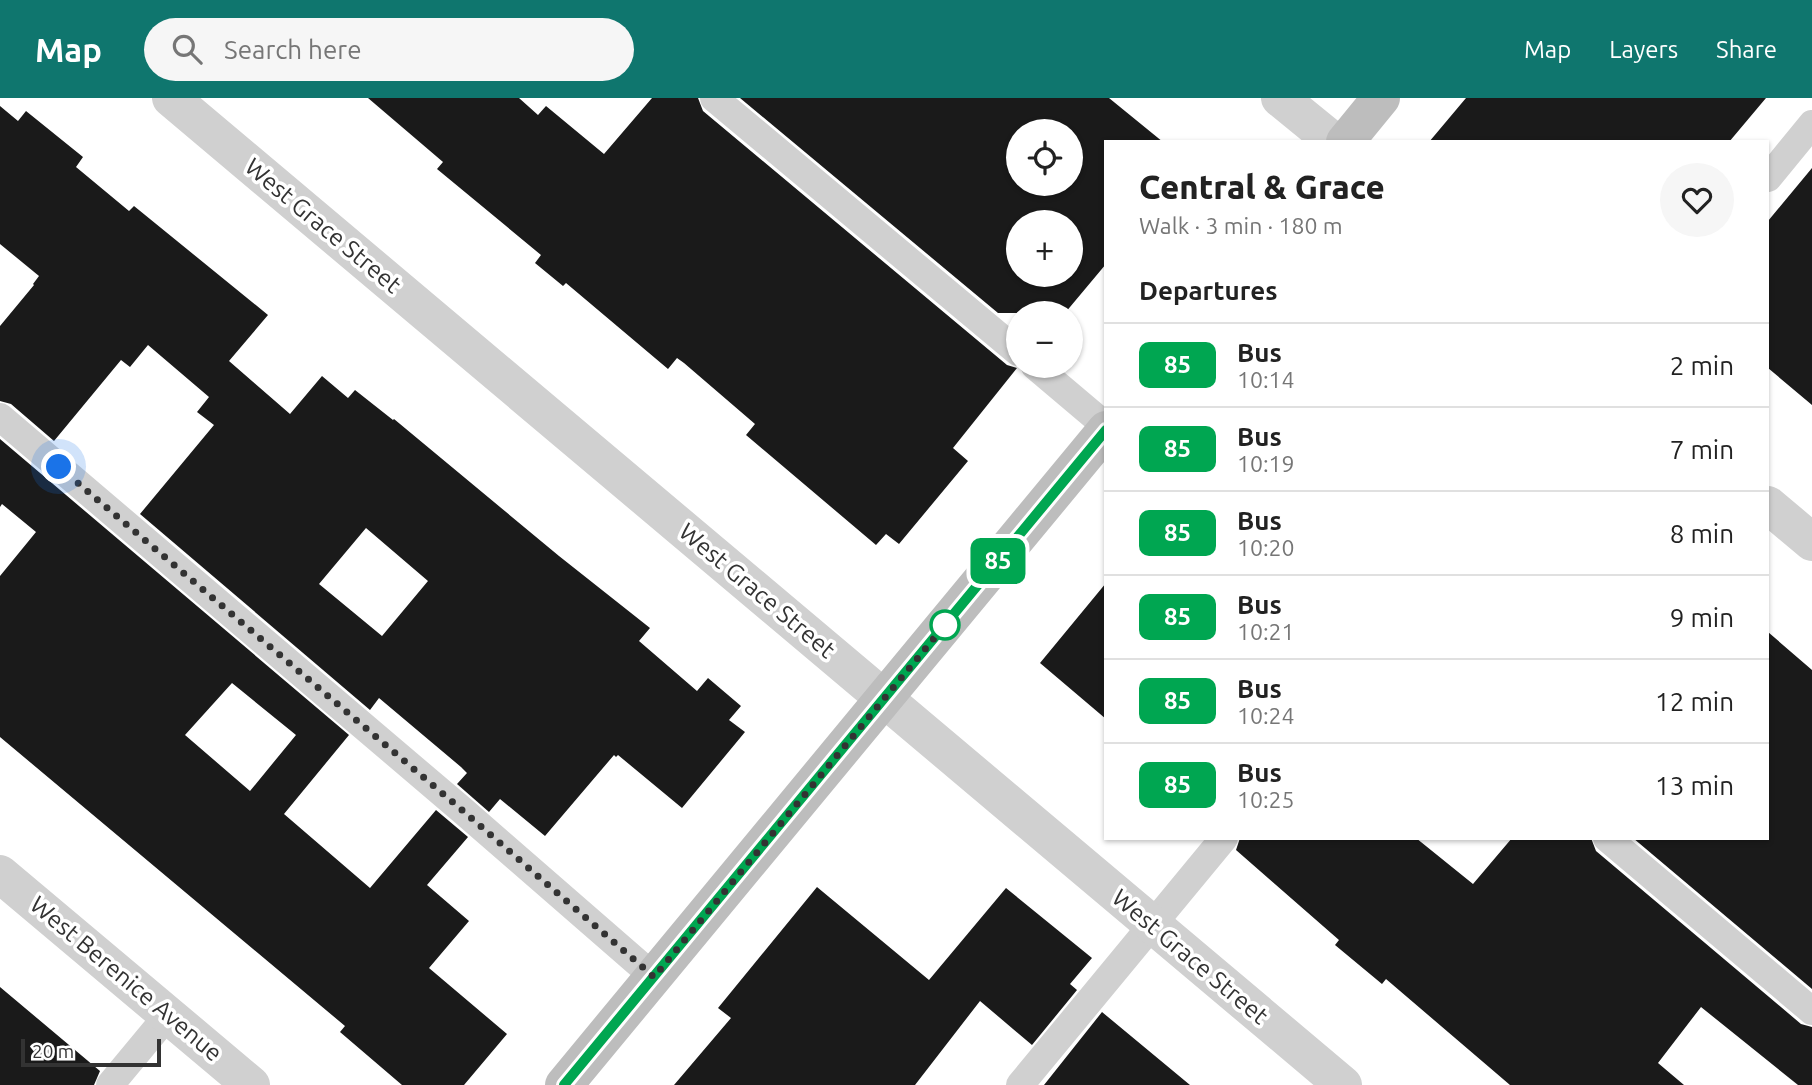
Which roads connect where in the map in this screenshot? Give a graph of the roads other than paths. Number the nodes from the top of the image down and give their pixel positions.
1 (171, 98) edge
2 (714, 98) edge
3 (1280, 98) edge
4 (1381, 98) edge
5 (1812, 124) edge
6 (1332, 140) edge
7 (1347, 140) edge
8 (1769, 177) edge
9 (1006, 342) edge
10 (1049, 378) edge
11 (0, 417) edge
12 (1104, 426) edge
13 (1104, 430) edge
14 (1769, 506) edge
15 (1812, 542) edge
16 (884, 699) junction
17 (1222, 840) edge
18 (1608, 840) edge
19 (0, 874) edge
20 (1153, 925) junction
21 (654, 977) junction
22 (1812, 1011) edge
23 (168, 1015) junction
24 (110, 1085) edge
25 (251, 1085) edge
26 (564, 1085) edge
27 (1020, 1085) edge
28 (1343, 1085) edge

1 - 16 street, West Grace Street
2 - 9 lane
3 - 6 street
4 - 7 main road
5 - 8 lane
10 - 12 lane
11 - 21 lane
13 - 16 main road
14 - 15 street
16 - 20 street, West Grace Street
16 - 21 main road
17 - 20 lane
18 - 22 lane
19 - 23 street, West Berenice Avenue
20 - 27 lane
20 - 28 street, West Grace Street
21 - 26 main road
23 - 24 lane
23 - 25 street, West Berenice Avenue

